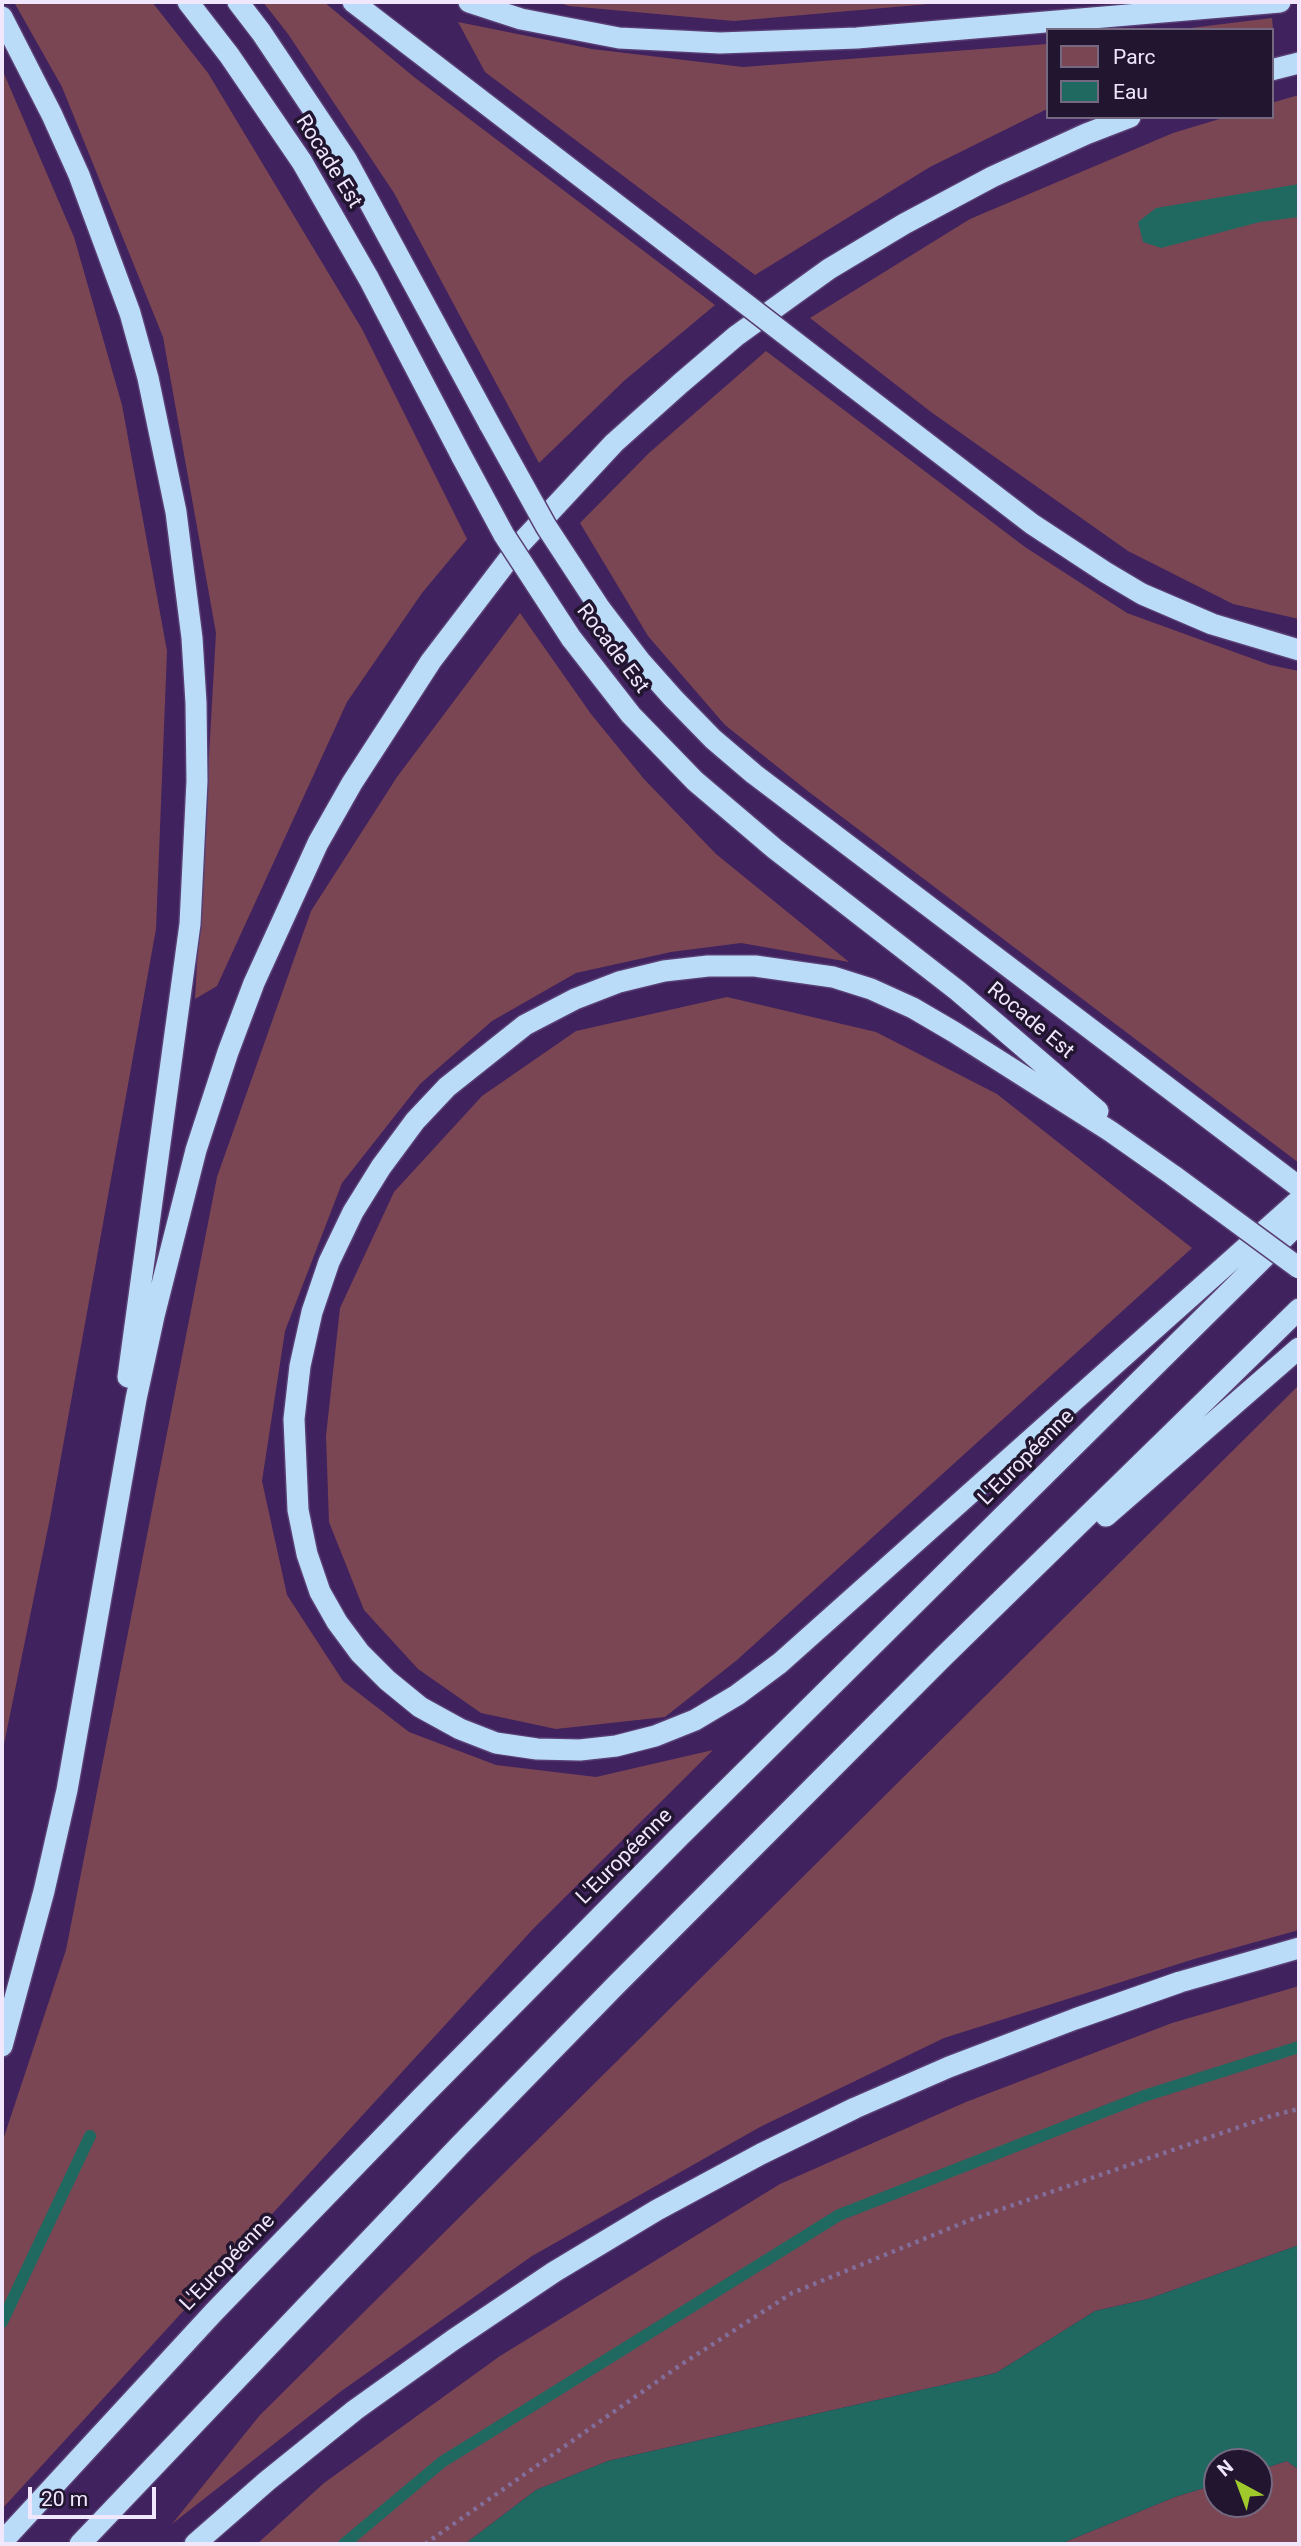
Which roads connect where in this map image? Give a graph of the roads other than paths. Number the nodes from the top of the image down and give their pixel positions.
1 (188, 2) edge
2 (238, 2) edge
3 (353, 2) edge
4 (469, 2) edge
5 (1280, 2) edge
6 (2, 17) edge
7 (1299, 63) edge
8 (1273, 70) edge
9 (1125, 119) edge
10 (1299, 650) edge
11 (1174, 1176) junction
12 (1299, 1186) edge
13 (1299, 1200) edge
14 (1299, 1223) edge
15 (1299, 1268) edge
16 (1299, 1309) edge
17 (1299, 1348) edge
18 (943, 1657) junction
19 (82, 1701) junction
20 (1299, 1948) edge
21 (2, 2046) edge
22 (2, 2542) edge
23 (80, 2544) edge
24 (195, 2544) edge

1 - 11 highway, Rocade Est, bridge
2 - 12 highway, bridge
3 - 10 highway, bridge
4 - 5 highway
6 - 19 highway
7 - 8 highway
9 - 19 highway
11 - 13 highway
11 - 15 highway, bridge
14 - 22 highway, L'Européenne
16 - 18 highway
17 - 18 highway
18 - 23 highway
19 - 21 highway
20 - 24 highway

